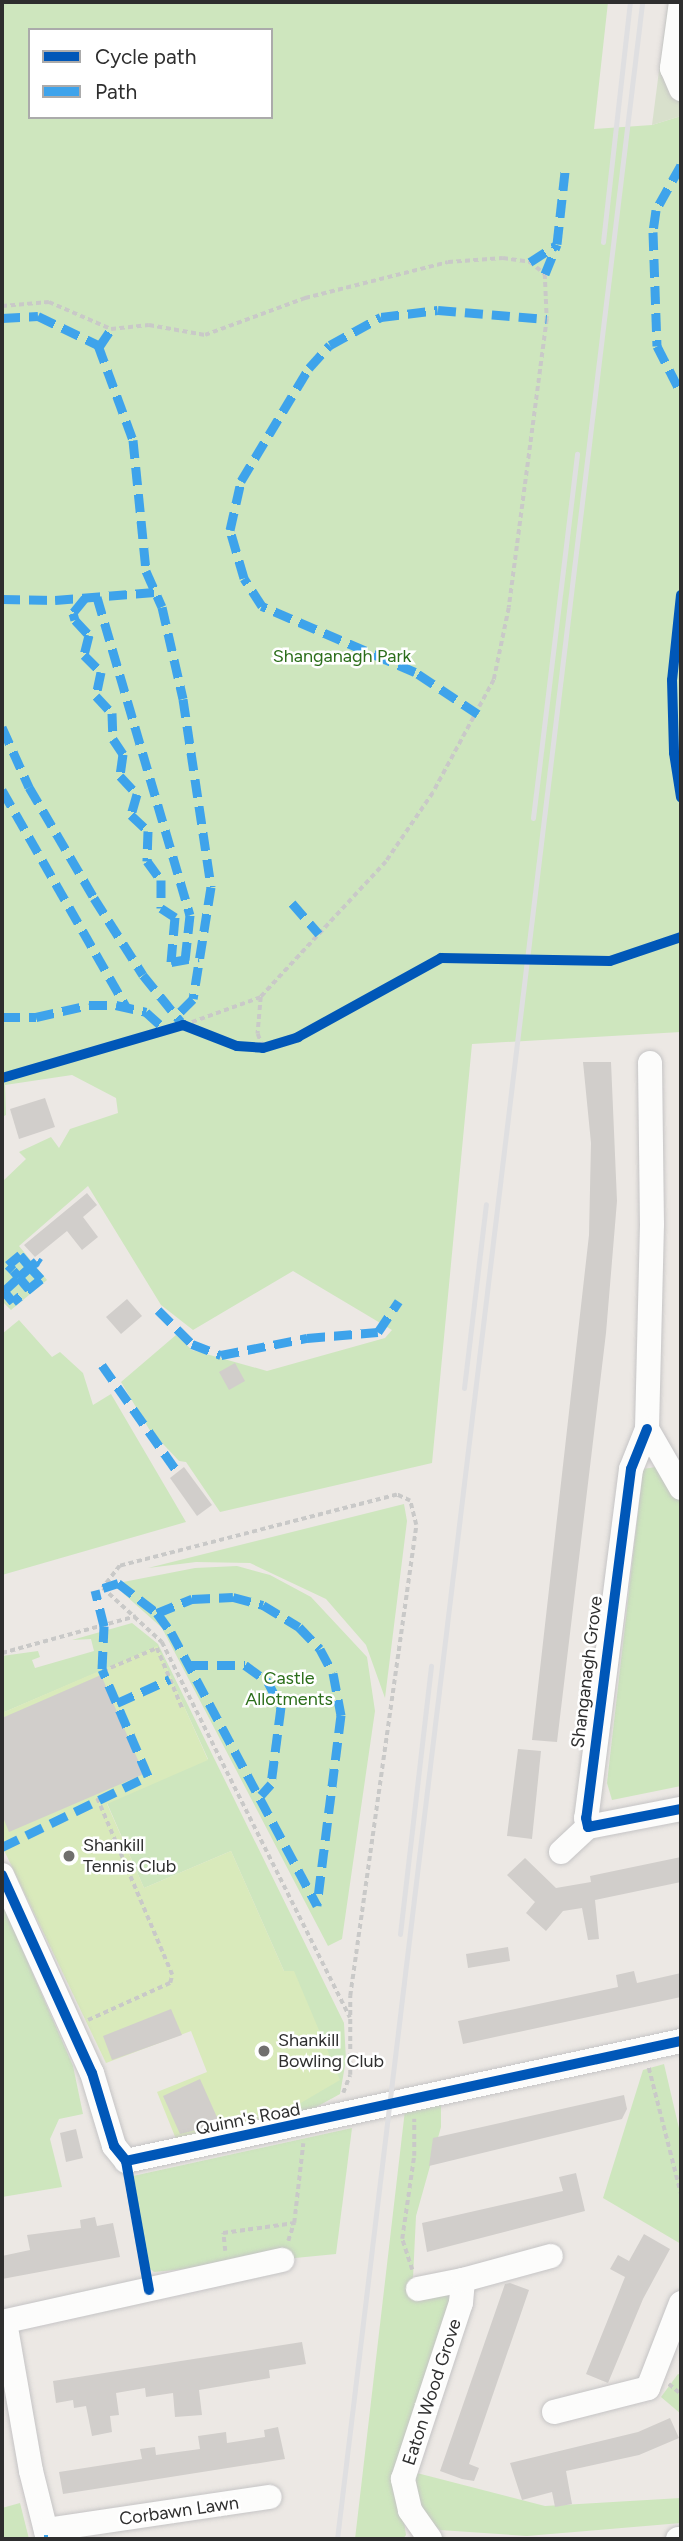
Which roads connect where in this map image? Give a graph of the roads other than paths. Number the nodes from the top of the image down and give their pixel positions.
1 (681, 2) edge
2 (681, 89) edge
3 (650, 1063) dead end
4 (647, 1429) junction
5 (681, 1488) edge
6 (681, 1809) edge
7 (588, 1827) junction
8 (561, 1852) dead end
9 (2, 1875) edge
10 (681, 2041) edge
11 (551, 2256) dead end
12 (282, 2260) dead end
13 (463, 2280) junction
14 (418, 2289) road end
15 (681, 2303) edge
16 (3, 2322) edge
17 (554, 2412) dead end
18 (270, 2497) dead end
19 (47, 2535) edge
20 (430, 2539) edge

1 - 2 street
3 - 4 street, Shanganagh Grove
4 - 5 street
4 - 7 street, Shanganagh Grove
6 - 7 street
7 - 8 street
9 - 10 street, Quinn's Road
11 - 13 street
12 - 16 street
13 - 14 street
13 - 20 street, Eaton Wood Grove
15 - 17 street
16 - 19 street
18 - 19 street, Corbawn Lawn

